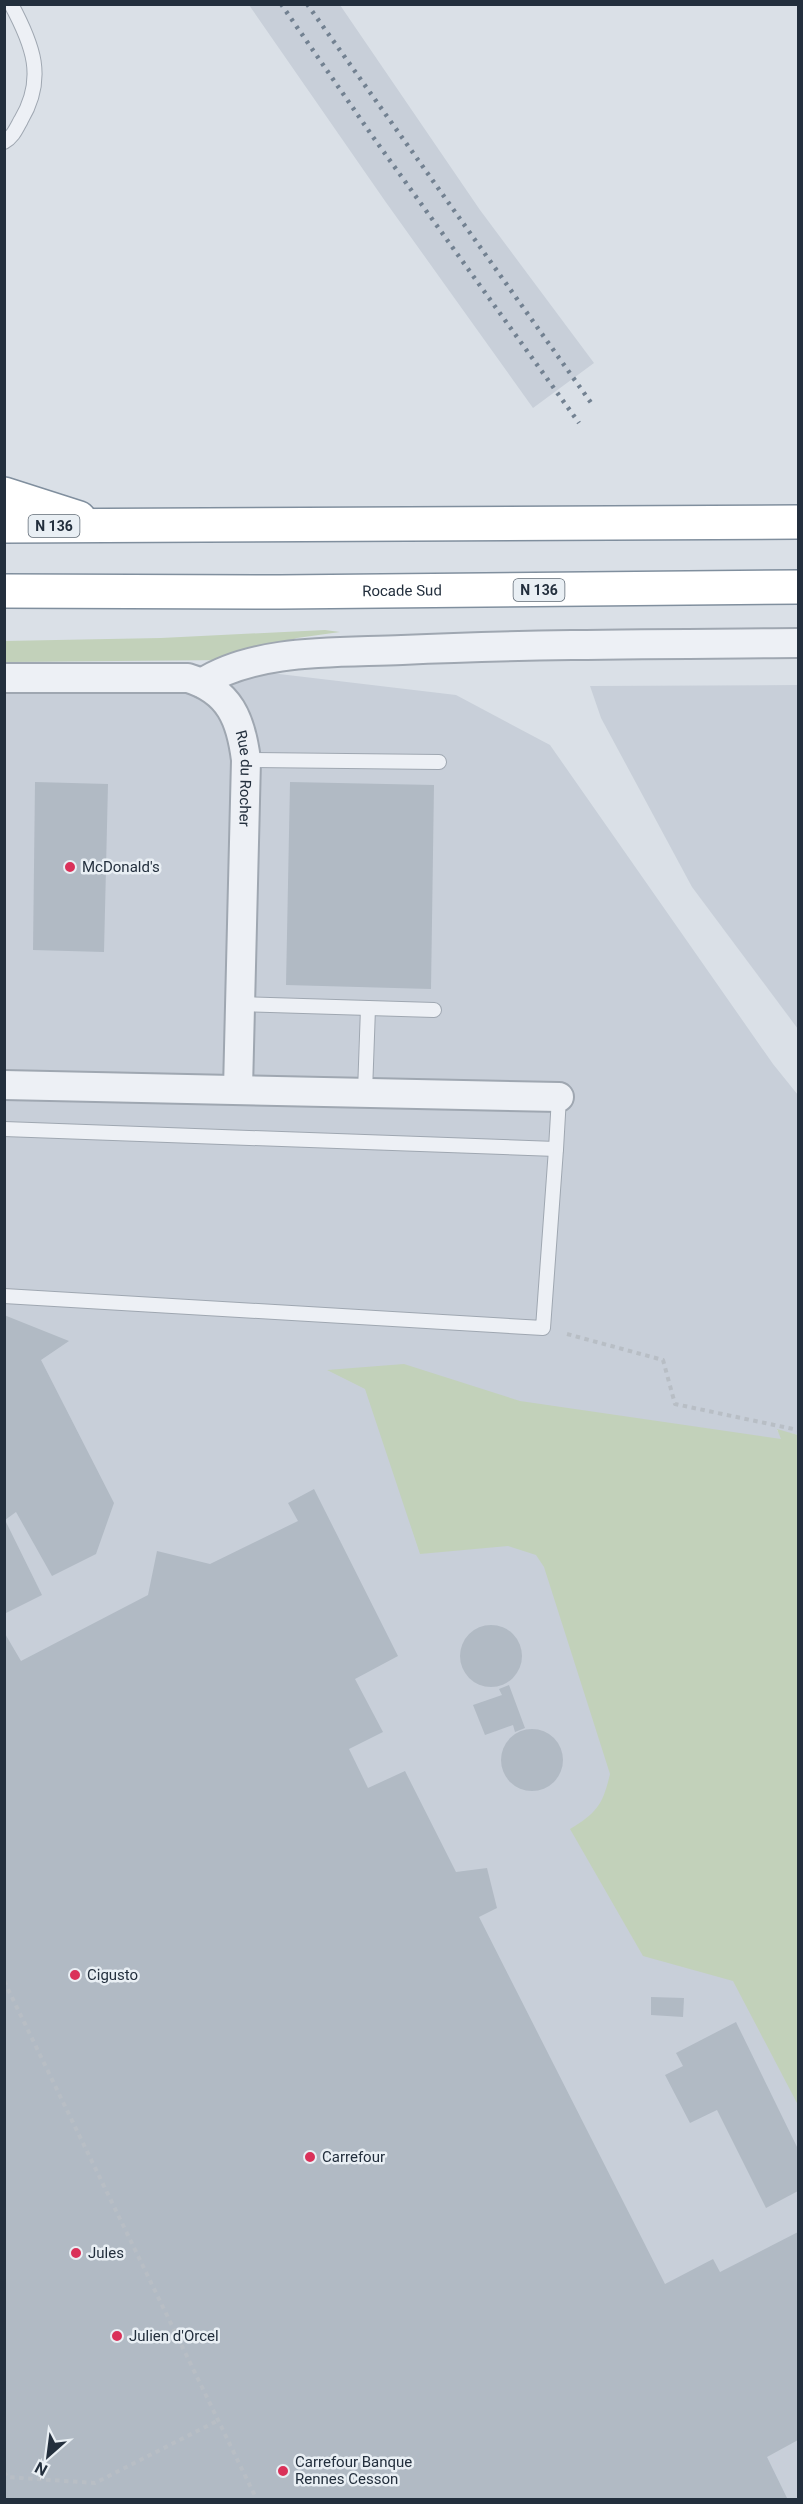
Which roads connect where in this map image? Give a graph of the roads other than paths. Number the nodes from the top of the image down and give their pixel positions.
1 (11, 4) edge
2 (4, 142) edge
3 (4, 494) edge
4 (798, 522) edge
5 (4, 526) edge
6 (103, 526) junction
7 (798, 587) edge
8 (4, 591) edge
9 (798, 643) edge
10 (4, 678) edge
11 (202, 683) junction
12 (246, 760) junction
13 (439, 762) dead end
14 (240, 1004) junction
15 (368, 1008) junction
16 (434, 1010) dead end
17 (4, 1085) edge
18 (238, 1089) junction
19 (365, 1092) junction
20 (558, 1097) joint
21 (4, 1129) edge
22 (556, 1149) junction
23 (4, 1296) edge

1 - 2 lane
3 - 6 highway
4 - 6 highway, N 136
5 - 6 highway, N 136
7 - 8 highway, Rocade Sud / N 136
9 - 11 street
10 - 11 street, Rue du Rocher
11 - 12 street, Rue du Rocher
12 - 13 lane
12 - 14 street, Rue du Rocher
14 - 15 lane
14 - 18 street, Rue du Rocher
15 - 16 lane
15 - 19 lane
17 - 18 street
18 - 19 street
19 - 20 street
20 - 22 lane
21 - 22 lane
22 - 23 lane

